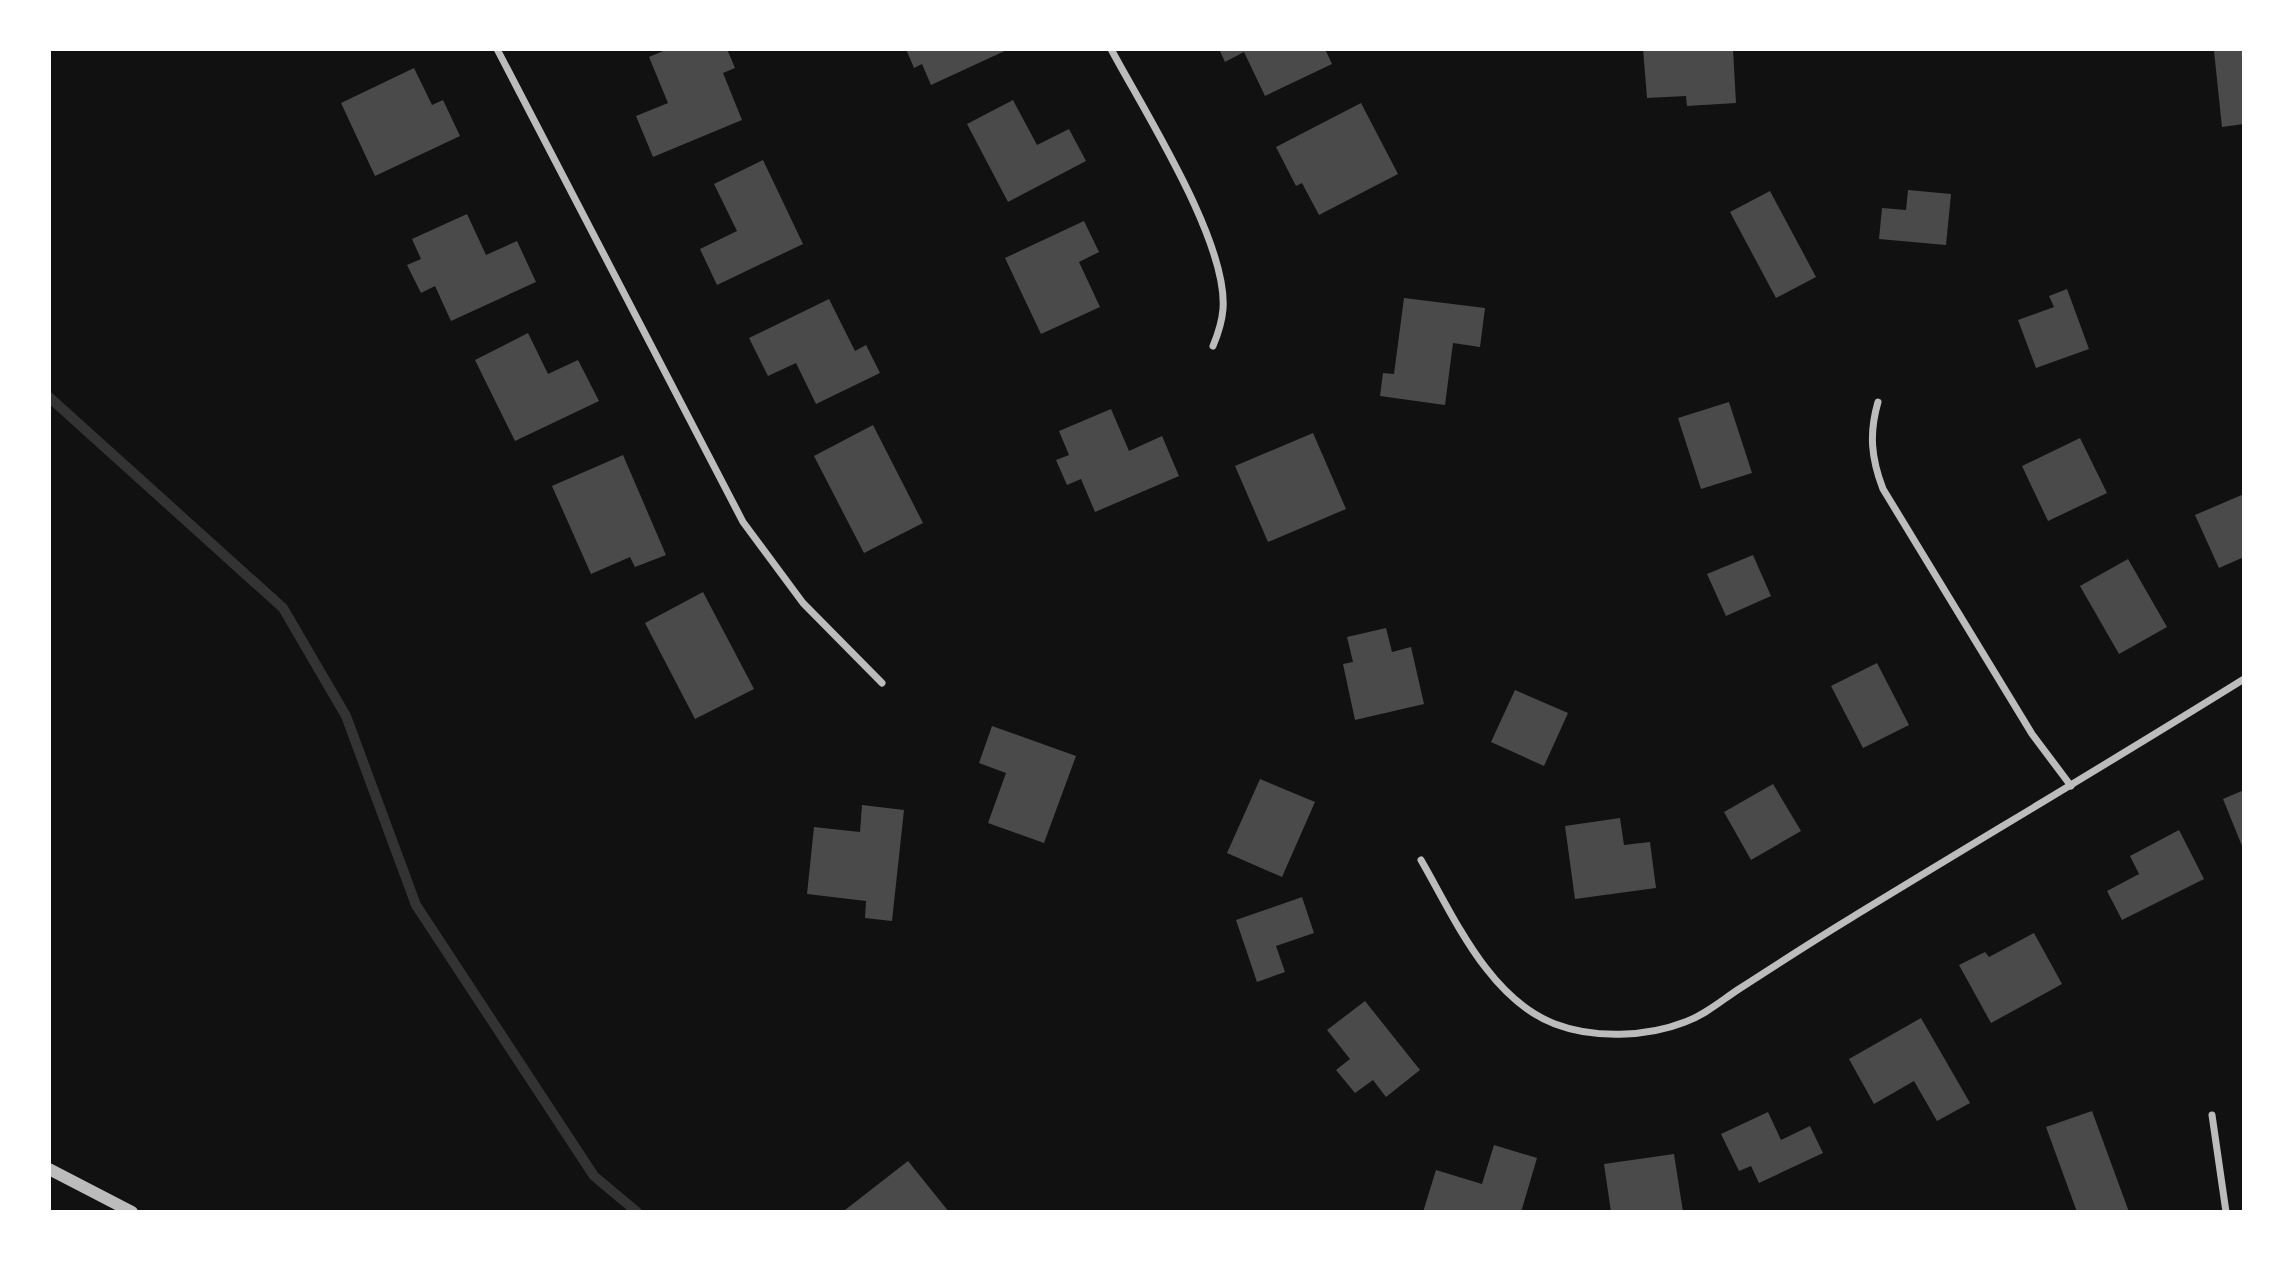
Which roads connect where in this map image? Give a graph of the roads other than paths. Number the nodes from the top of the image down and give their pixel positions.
1 (497, 49) edge
2 (1111, 49) edge
3 (1213, 346) dead end
4 (1878, 402) dead end
5 (2243, 681) edge
6 (882, 683) dead end
7 (2071, 786) junction
8 (1420, 860) dead end
9 (2212, 1115) dead end
10 (49, 1170) edge
11 (132, 1212) edge
12 (2226, 1212) edge

1 - 6 street
2 - 3 street
4 - 7 street
5 - 7 street
7 - 8 street
9 - 12 street
10 - 11 street

